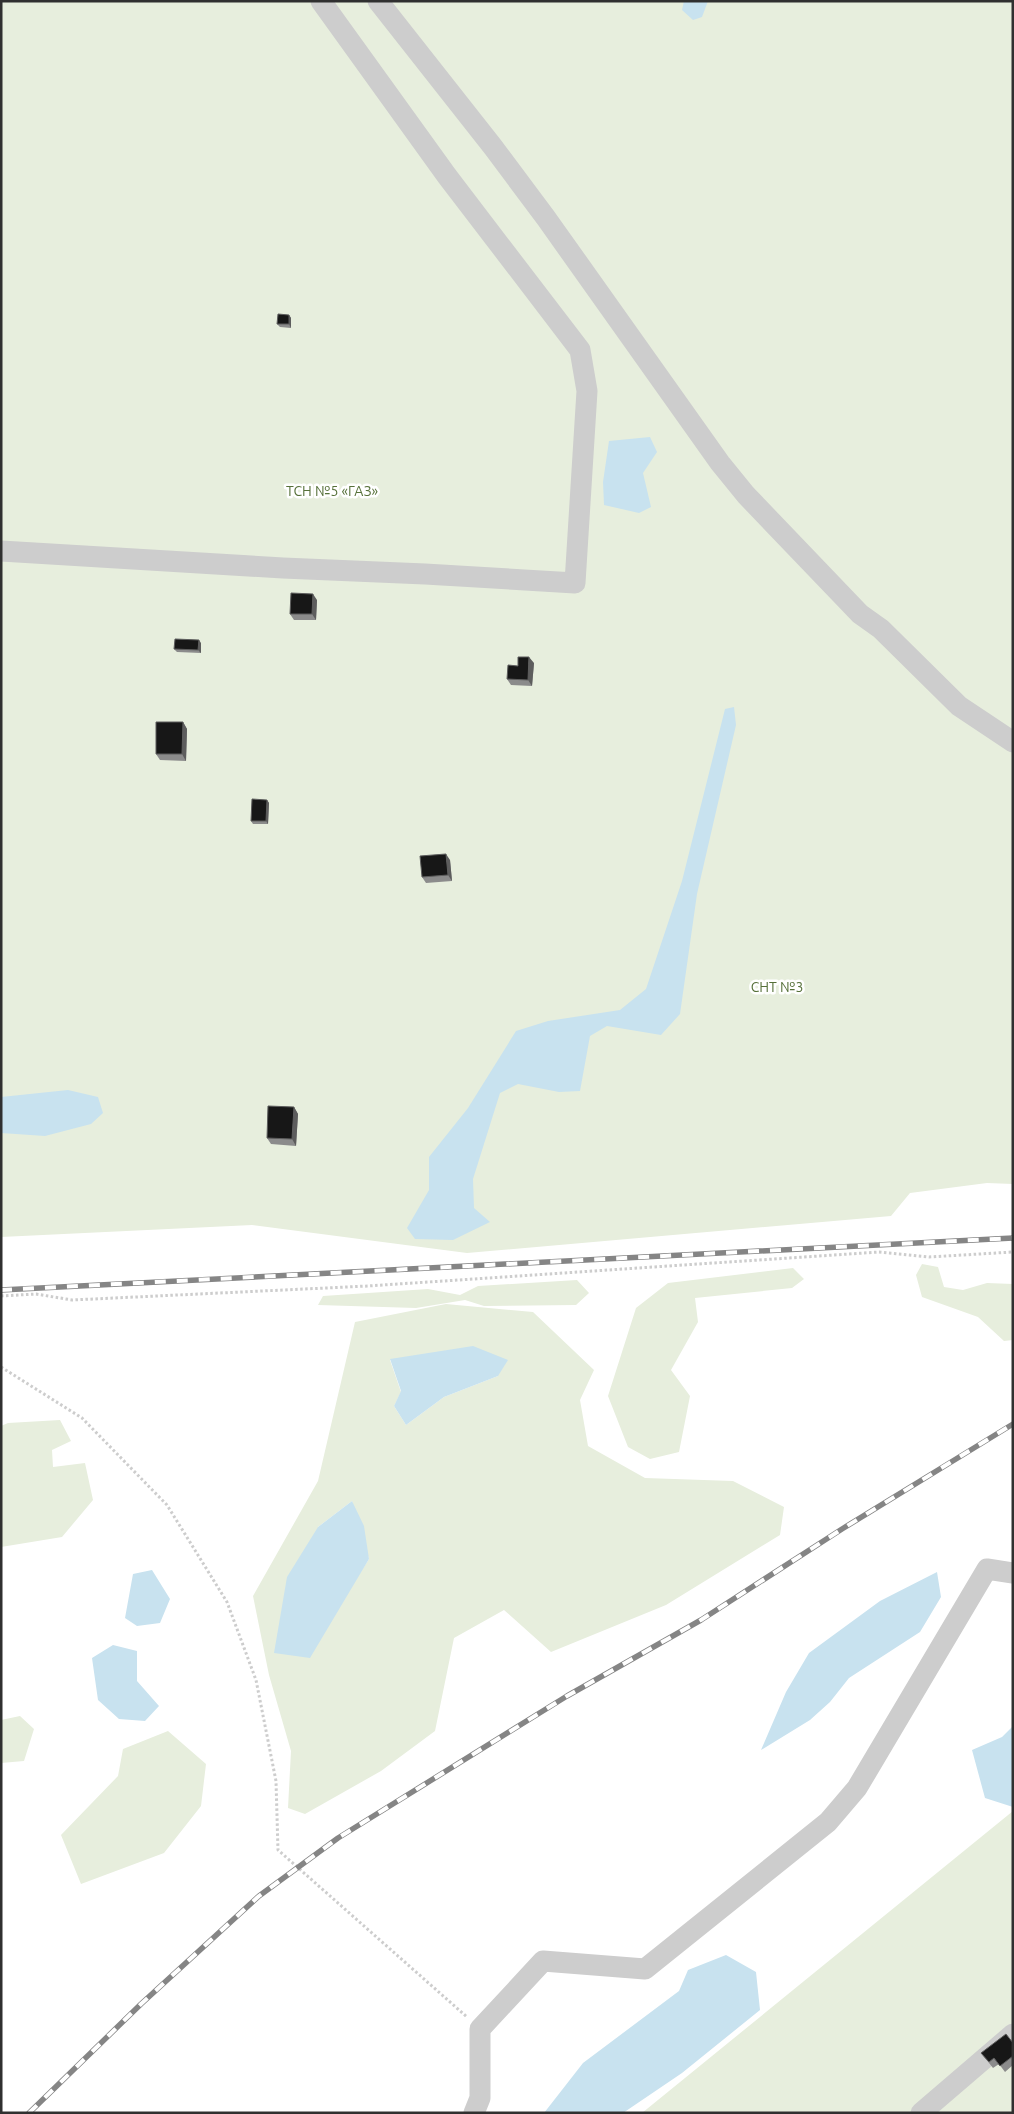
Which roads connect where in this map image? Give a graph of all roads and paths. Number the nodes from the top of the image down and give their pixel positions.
1 (321, 1) edge
2 (378, 1) edge
3 (1, 551) edge
4 (1013, 742) edge
5 (1013, 1252) edge
6 (1, 1296) edge
7 (1, 1368) edge
8 (1013, 1573) edge
9 (480, 2029) junction
10 (1013, 2034) edge
11 (474, 2113) edge
12 (921, 2113) edge

1 - 3 lane
2 - 4 lane
5 - 6 path
7 - 9 path
8 - 9 lane
9 - 11 lane
10 - 12 lane

